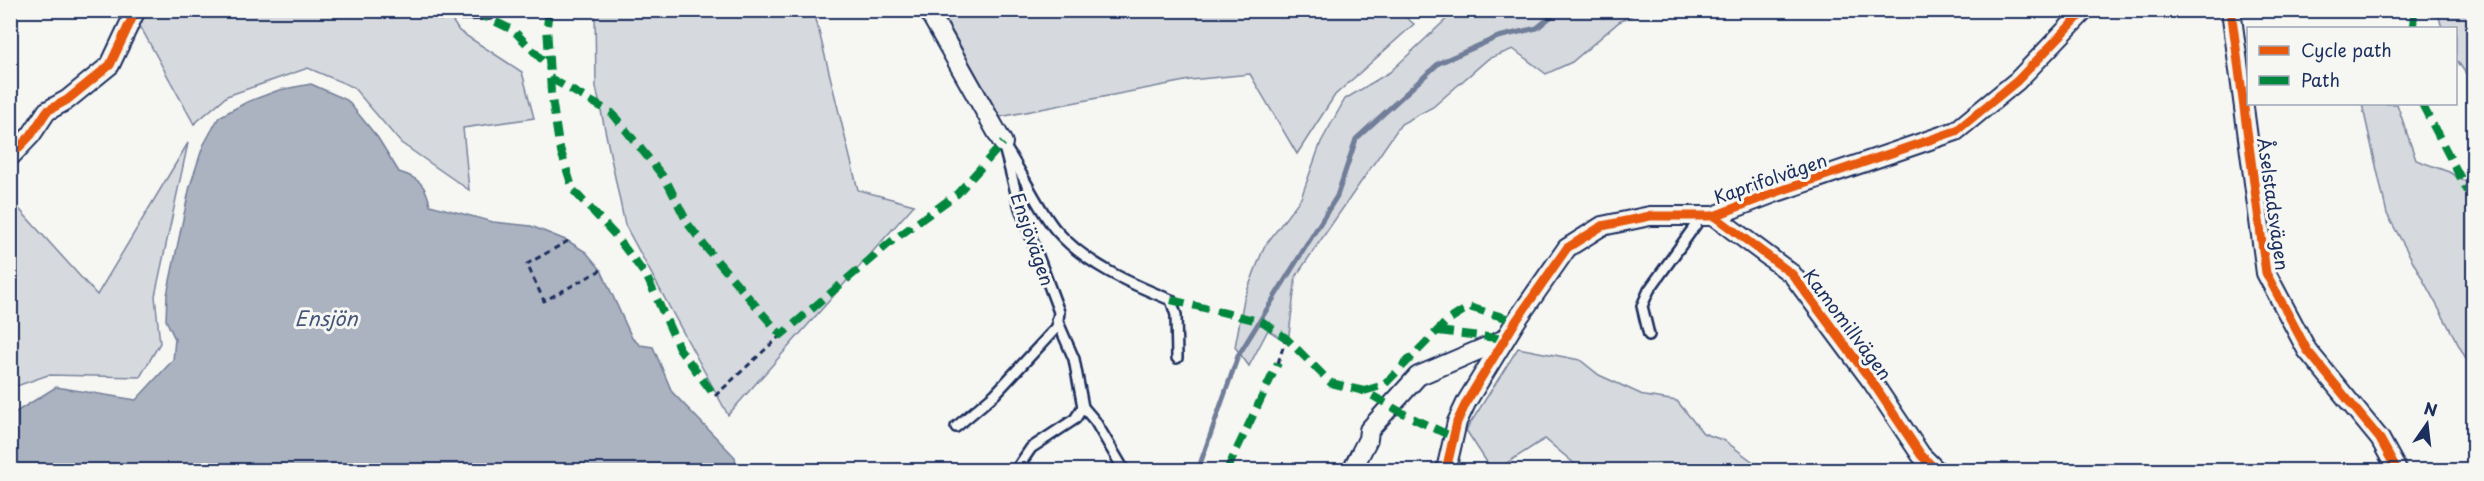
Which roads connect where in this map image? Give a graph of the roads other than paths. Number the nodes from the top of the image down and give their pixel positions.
1 (136, 10) edge
2 (488, 10) edge
3 (928, 10) edge
4 (2085, 10) edge
5 (2231, 10) edge
6 (454, 11) edge
7 (1003, 143) junction
8 (10, 157) edge
9 (1708, 216) junction
10 (1058, 321) junction
11 (1649, 335) dead end
12 (1505, 339) junction
13 (1177, 358) dead end
14 (1083, 408) junction
15 (956, 426) dead end
16 (1016, 471) edge
17 (1124, 471) edge
18 (1352, 471) edge
19 (1446, 471) edge
20 (1936, 471) edge
21 (2397, 471) edge

1 - 8 street
2 - 6 street
3 - 7 street, Ensjövägen
4 - 9 street, Kaprifolvägen
5 - 21 street, Åselstadsvägen
7 - 10 lane, Ensjövägen
7 - 13 lane
9 - 11 lane
9 - 12 street, Kaprifolvägen
9 - 20 street, Kamomillvägen
10 - 14 lane, Ensjövägen
10 - 15 lane
12 - 18 street
12 - 19 street, Kaprifolvägen
14 - 16 lane
14 - 17 lane, Ensjövägen

